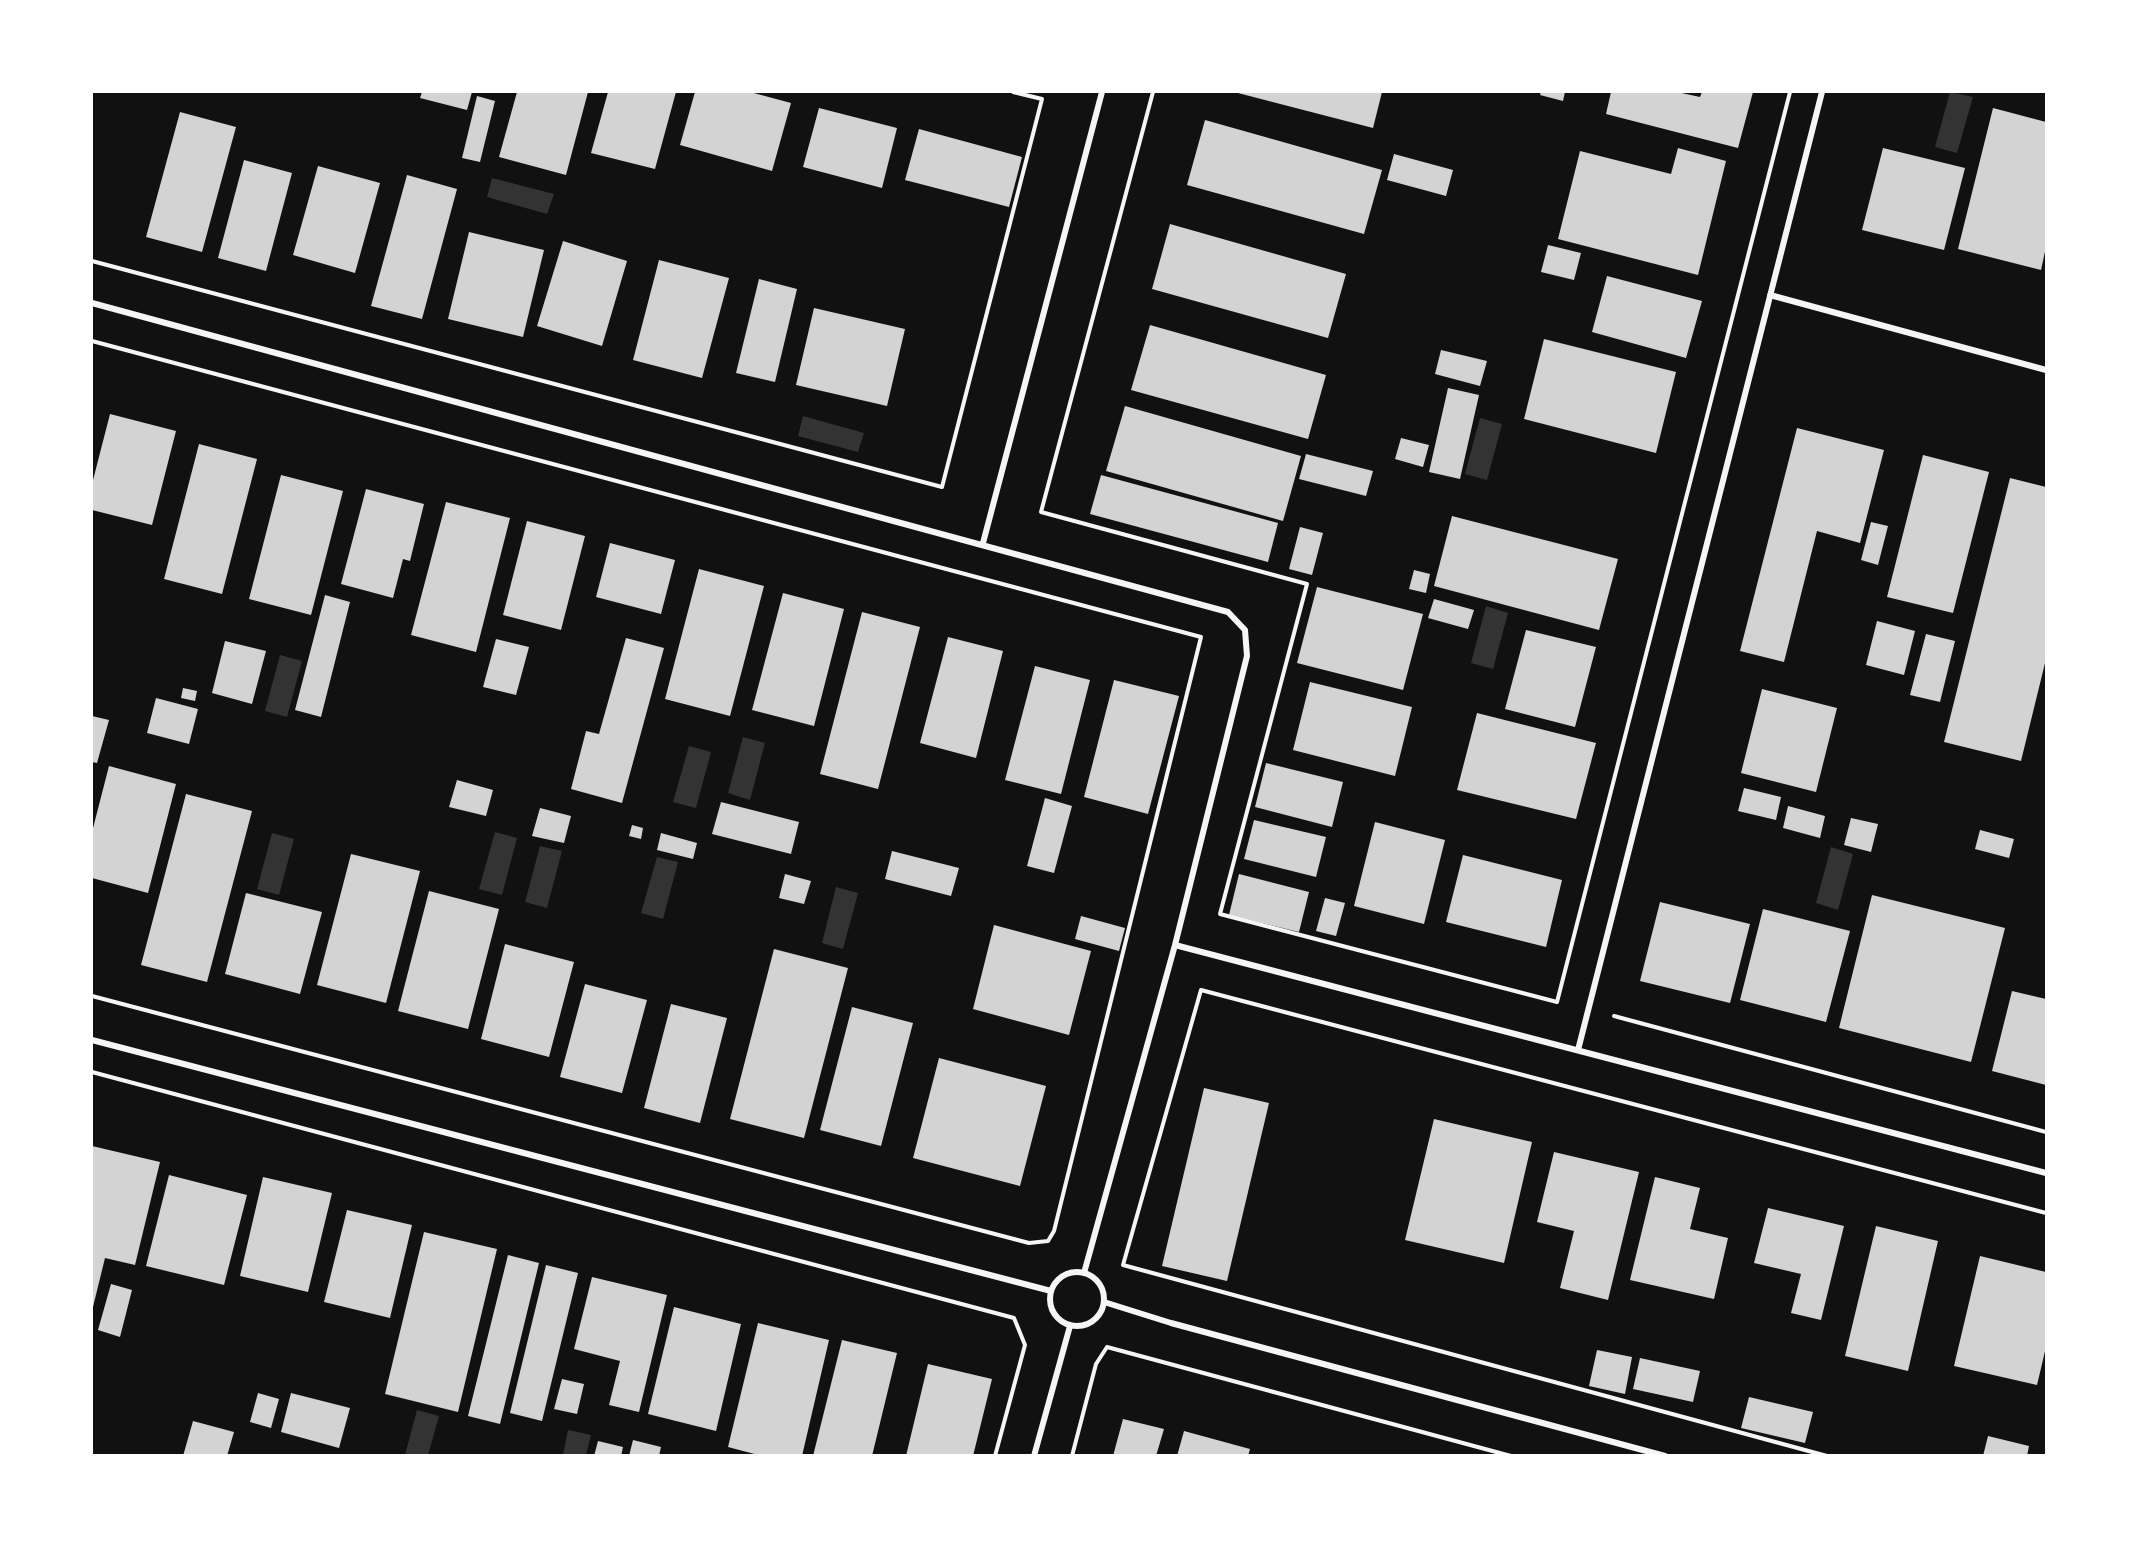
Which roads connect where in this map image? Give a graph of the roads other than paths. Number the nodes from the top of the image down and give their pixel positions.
1 (1102, 92) edge
2 (1822, 92) edge
3 (1770, 295) junction
4 (92, 303) edge
5 (2046, 370) edge
6 (983, 543) junction
7 (1175, 945) junction
8 (92, 1040) edge
9 (1578, 1050) junction
10 (2046, 1173) edge
11 (1084, 1273) junction
12 (1051, 1291) junction
13 (1104, 1302) junction
14 (1070, 1326) junction
15 (1034, 1455) edge
16 (1665, 1455) edge

1 - 6 street
2 - 3 street
3 - 5 street
3 - 9 street
4 - 6 street
6 - 7 street
7 - 9 street
7 - 11 street
8 - 12 street
9 - 10 street
11 - 12 street
11 - 13 street
12 - 14 street
13 - 14 street
13 - 16 street
14 - 15 street

